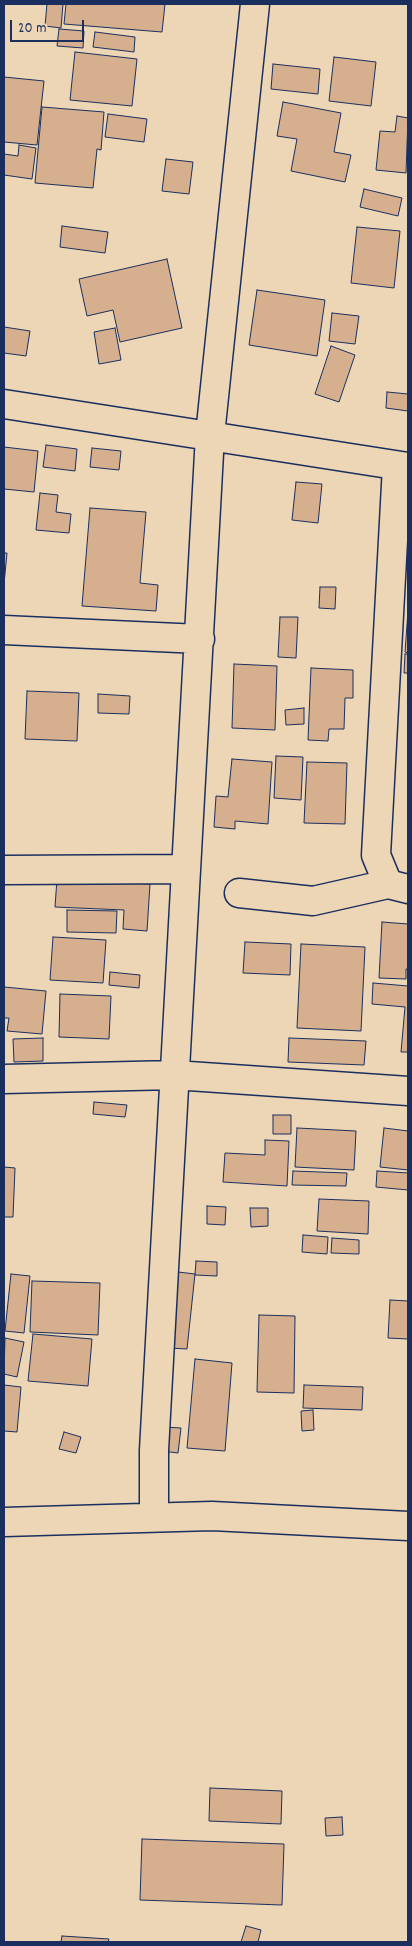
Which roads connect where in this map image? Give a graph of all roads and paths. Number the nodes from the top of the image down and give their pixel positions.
1 (255, 4) edge
2 (4, 404) edge
3 (210, 435) junction
4 (403, 466) edge
5 (4, 630) edge
6 (200, 639) junction
7 (186, 869) junction
8 (4, 870) edge
9 (398, 887) edge
10 (239, 893) dead end
11 (174, 1075) junction
12 (4, 1079) edge
13 (408, 1092) edge
14 (154, 1517) junction
15 (4, 1522) edge
16 (408, 1526) edge

1 - 3 street
2 - 3 street
3 - 4 street
3 - 6 street
4 - 9 street
5 - 6 street
6 - 7 street
7 - 8 street
7 - 11 street
9 - 10 street
11 - 12 street
11 - 13 street
11 - 14 street
14 - 15 street
14 - 16 street

